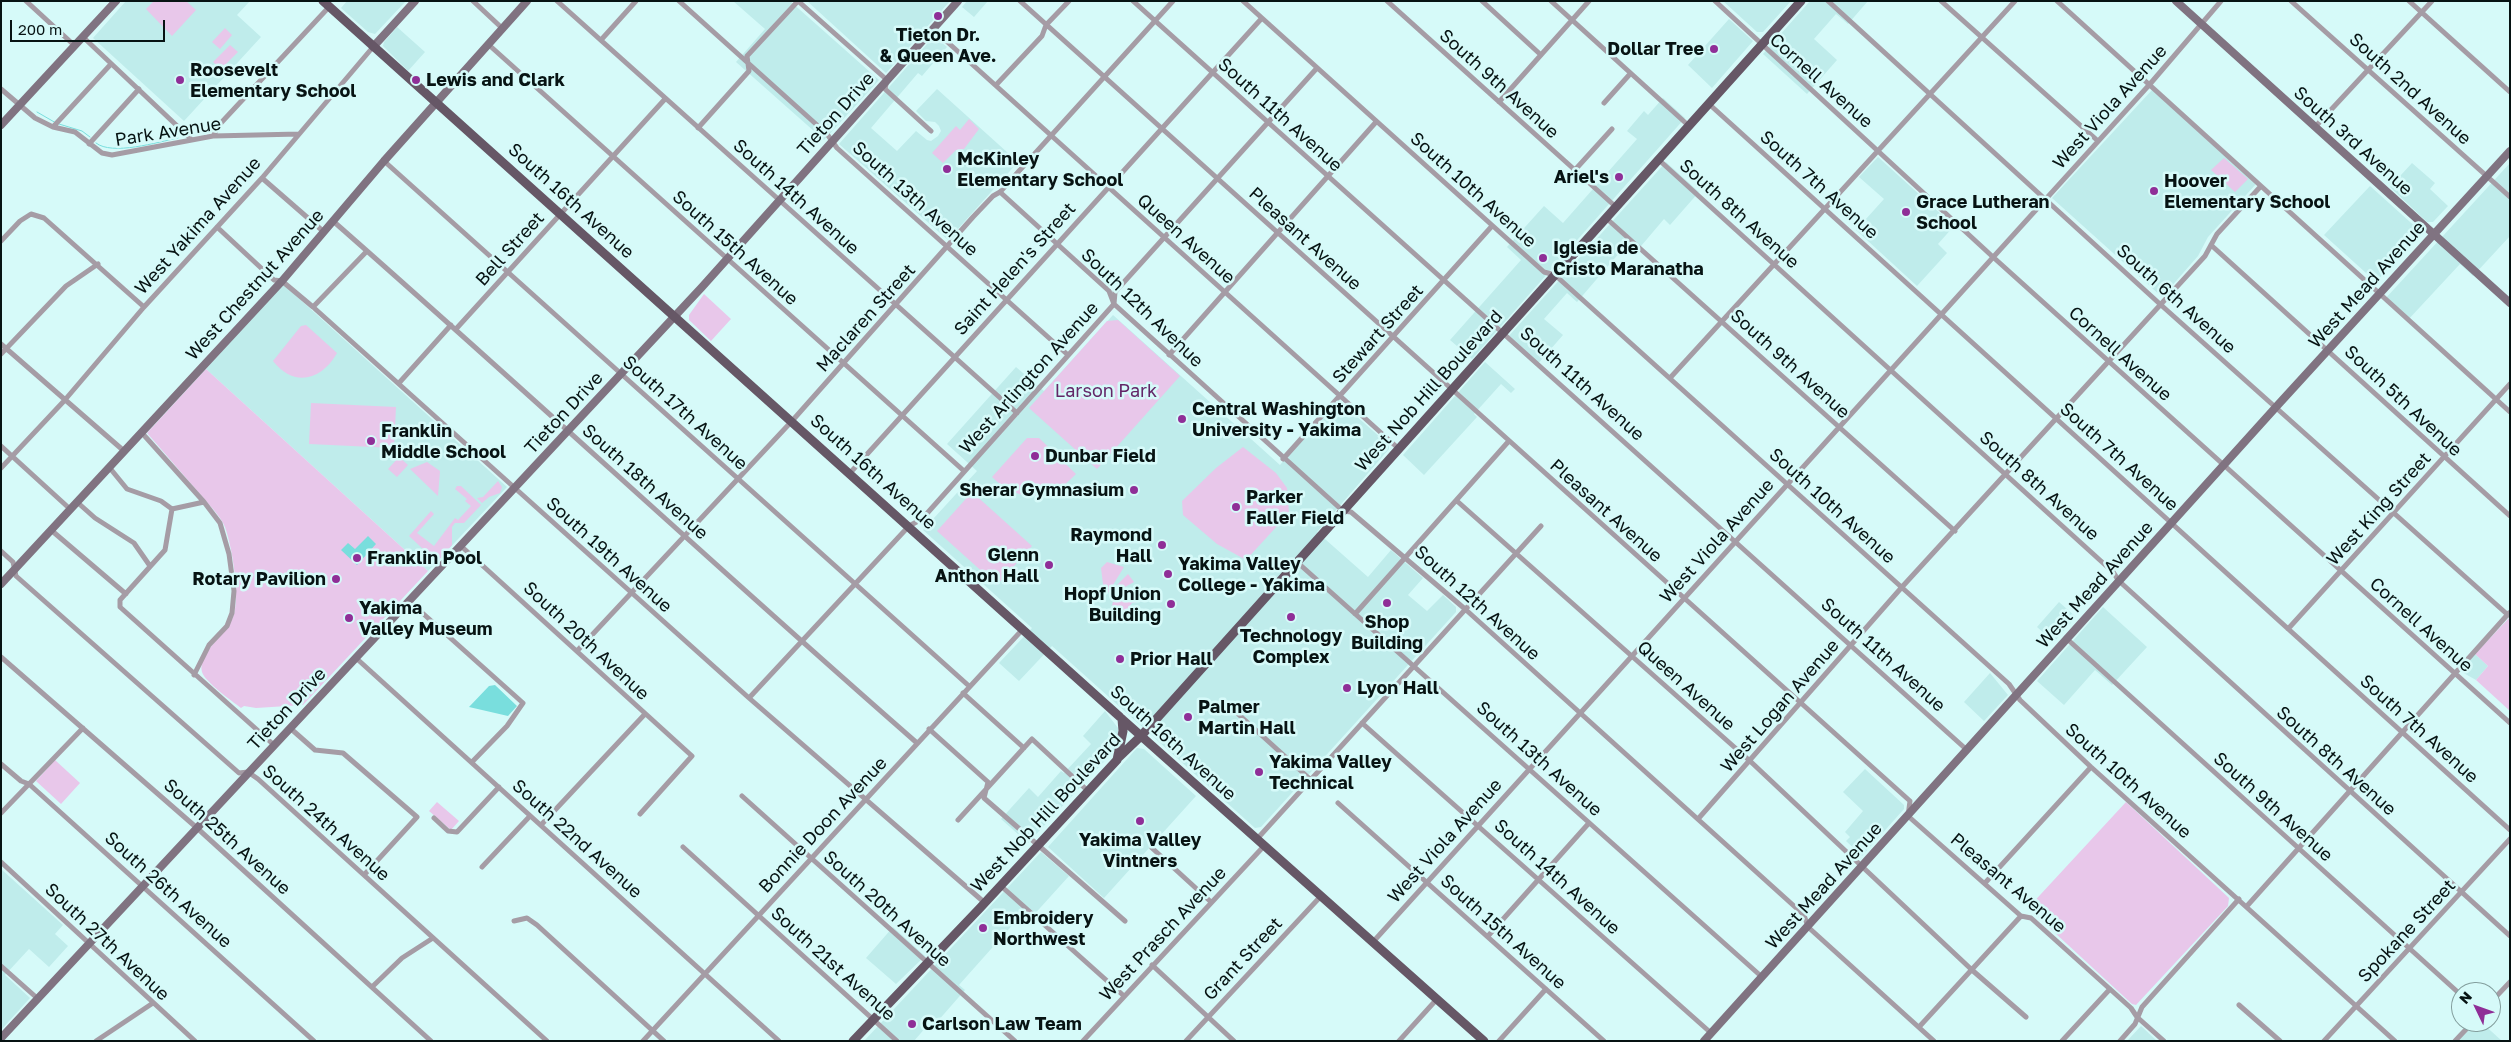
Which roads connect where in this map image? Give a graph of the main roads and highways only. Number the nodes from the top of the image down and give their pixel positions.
1 (1801, 1) edge
2 (326, 4) edge
3 (1121, 718) junction
4 (1141, 736) junction
5 (1118, 759) junction
6 (853, 1041) edge
7 (1484, 1041) edge

1 - 4 main road, West Nob Hill Boulevard
2 - 3 main road, South 16th Avenue
3 - 4 main road, South 16th Avenue
3 - 5 main road
4 - 5 main road, West Nob Hill Boulevard
4 - 7 main road, South 16th Avenue
5 - 6 main road, West Nob Hill Boulevard

